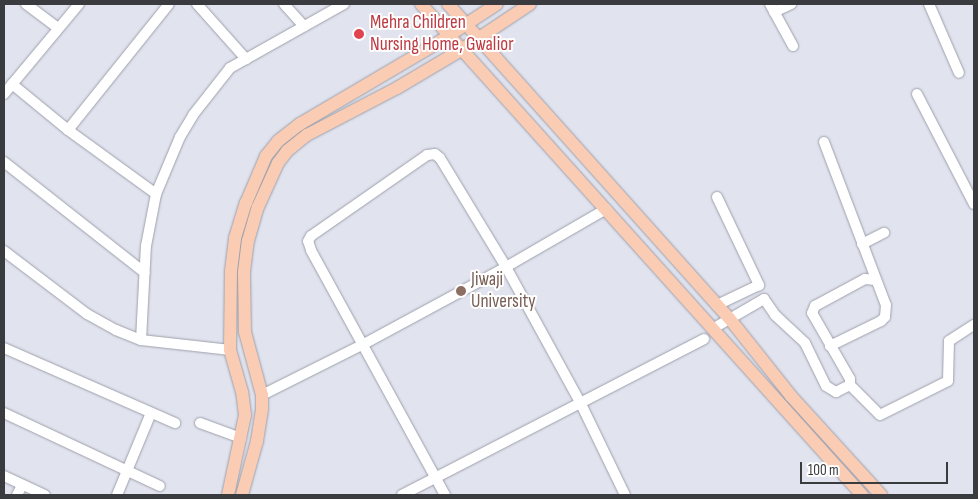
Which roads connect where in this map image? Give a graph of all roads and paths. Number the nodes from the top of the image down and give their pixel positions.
1 (26, 4) edge
2 (79, 4) edge
3 (169, 4) edge
4 (197, 4) edge
5 (284, 4) edge
6 (344, 4) edge
7 (421, 4) edge
8 (448, 4) edge
9 (497, 4) edge
10 (530, 4) edge
11 (791, 4) edge
12 (929, 4) edge
13 (772, 8) edge
14 (466, 24) junction
15 (304, 26) junction
16 (58, 28) junction
17 (448, 35) junction
18 (478, 38) junction
19 (793, 46) dead end
20 (461, 50) junction
21 (246, 59) junction
22 (959, 73) dead end
23 (12, 84) junction
24 (4, 94) edge
25 (917, 94) dead end
26 (68, 130) junction
27 (824, 142) dead end
28 (4, 162) edge
29 (258, 173) junction
30 (270, 178) junction
31 (156, 194) junction
32 (717, 197) dead end
33 (974, 204) edge
34 (606, 209) junction
35 (884, 233) dead end
36 (862, 244) junction
37 (4, 251) edge
38 (506, 267) junction
39 (145, 273) junction
40 (874, 280) junction
41 (759, 285) junction
42 (764, 299) junction
43 (717, 306) junction
44 (729, 318) junction
45 (974, 325) edge
46 (714, 328) junction
47 (704, 339) dead end
48 (141, 340) junction
49 (362, 345) junction
50 (830, 346) junction
51 (4, 348) edge
52 (230, 350) junction
53 (252, 364) junction
54 (236, 369) junction
55 (850, 385) junction
56 (262, 395) junction
57 (581, 404) junction
58 (4, 413) edge
59 (151, 413) junction
60 (200, 423) dead end
61 (175, 424) dead end
62 (241, 438) junction
63 (128, 471) junction
64 (4, 476) edge
65 (435, 477) junction
66 (22, 485) junction
67 (160, 486) dead end
68 (17, 495) edge
69 (45, 495) edge
70 (117, 495) edge
71 (228, 495) edge
72 (242, 495) edge
73 (402, 495) edge
74 (445, 495) edge
75 (625, 495) edge
76 (862, 495) edge
77 (881, 495) edge

1 - 16 street
2 - 16 street
3 - 26 street
4 - 21 street
5 - 15 street
6 - 15 street
7 - 17 main road
8 - 14 main road
9 - 14 main road
10 - 18 main road
11 - 13 street
12 - 22 street
13 - 19 street
14 - 17 main road
14 - 18 main road
15 - 21 street
16 - 23 street
17 - 20 main road
17 - 29 main road
18 - 20 main road
18 - 43 main road
20 - 30 main road
20 - 34 main road
21 - 31 street
23 - 24 street
23 - 26 street
25 - 33 street
26 - 31 street
27 - 36 street
28 - 39 street
29 - 30 main road
29 - 52 main road
30 - 53 main road
31 - 39 street
32 - 41 street
34 - 38 street
34 - 46 main road
35 - 36 street
36 - 40 street
37 - 48 street
38 - 49 street
38 - 49 street
38 - 57 street
39 - 48 street
40 - 50 street
40 - 50 street
41 - 42 street
41 - 43 street
42 - 44 street
42 - 55 street
43 - 44 main road
44 - 46 street
44 - 77 main road
45 - 55 street
46 - 76 main road
47 - 57 street
48 - 52 street
49 - 56 street
49 - 65 street
50 - 55 street
51 - 59 street
52 - 54 main road
53 - 54 main road
53 - 56 main road
54 - 62 main road
56 - 72 main road
57 - 65 street
57 - 75 street
58 - 63 street
59 - 61 street
59 - 63 street
60 - 62 street
62 - 71 main road
63 - 67 street
63 - 70 street
64 - 66 street
65 - 73 street
65 - 74 street
66 - 68 street
66 - 69 street

